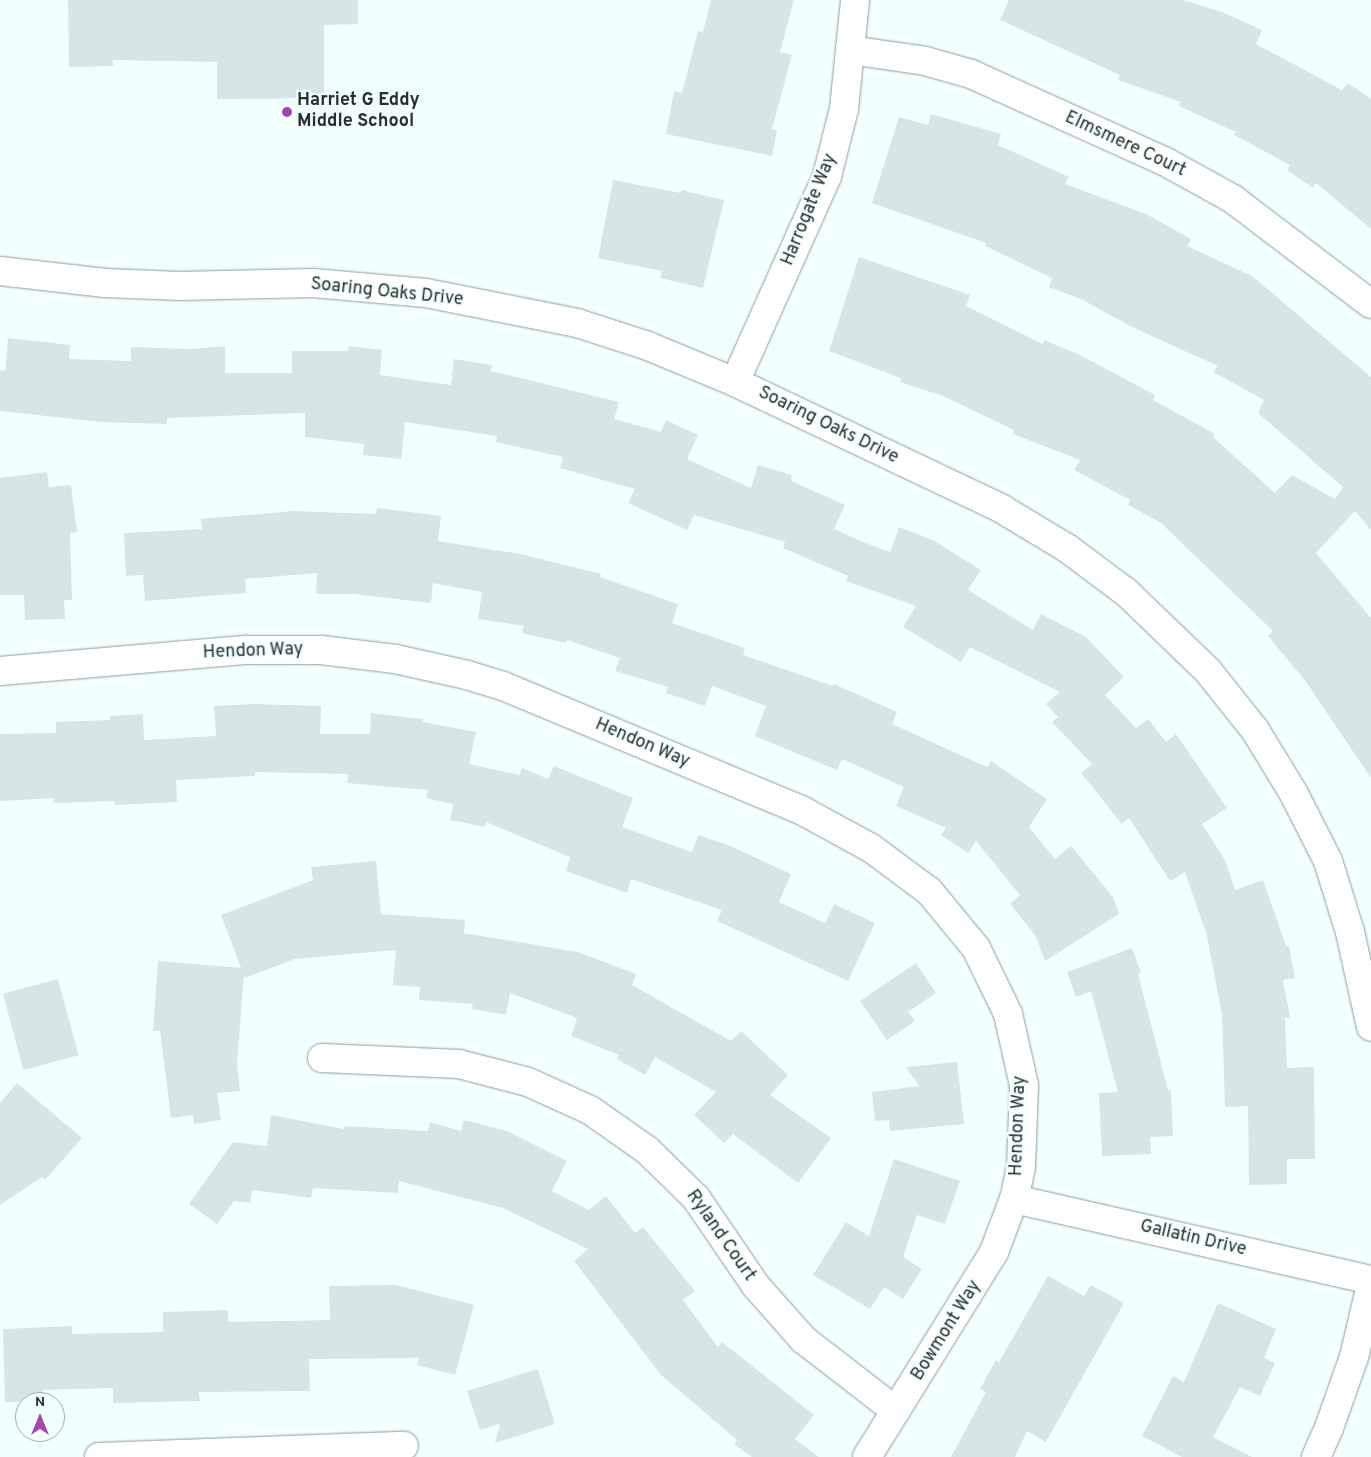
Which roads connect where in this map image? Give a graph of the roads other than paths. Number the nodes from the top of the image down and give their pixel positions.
1 (854, 0) edge
2 (850, 50) junction
3 (0, 271) edge
4 (1371, 304) edge
5 (735, 382) junction
6 (0, 672) edge
7 (1360, 929) edge
8 (1371, 1027) edge
9 (322, 1058) dead end
10 (1014, 1199) junction
11 (1371, 1280) edge
12 (1371, 1285) edge
13 (896, 1411) junction
14 (404, 1446) dead end
15 (99, 1457) edge
16 (867, 1457) edge
17 (1316, 1457) edge

1 - 2 street, Harrogate Way
2 - 4 street, Elmsmere Court
2 - 5 street, Harrogate Way
3 - 5 street, Soaring Oaks Drive
5 - 7 street, Soaring Oaks Drive
6 - 10 street, Hendon Way
7 - 8 street, Soaring Oaks Drive
9 - 13 street, Ryland Court
10 - 11 street, Gallatin Drive
10 - 13 street, Bowmont Way
12 - 17 street
13 - 16 street, Bowmont Way
14 - 15 street

